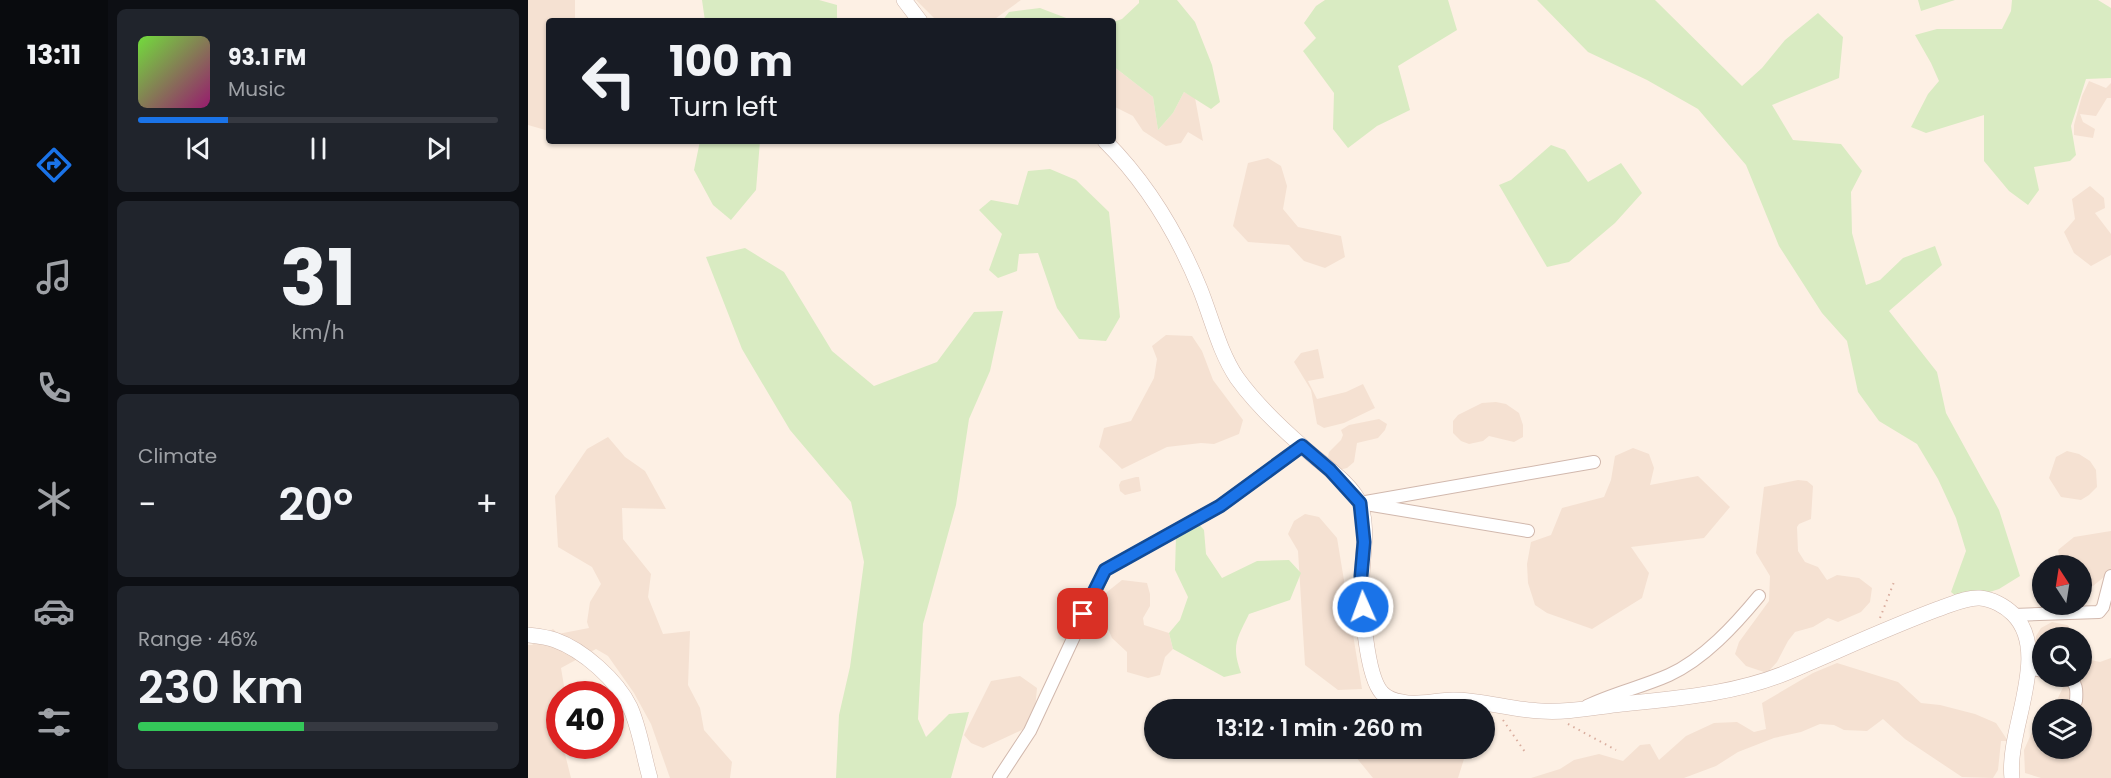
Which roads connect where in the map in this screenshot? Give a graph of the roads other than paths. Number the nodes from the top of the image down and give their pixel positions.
1 (904, 0) edge
2 (918, 18) edge
3 (1108, 144) edge
4 (1302, 446) junction
5 (1594, 462) dead end
6 (1360, 503) junction
7 (1528, 531) dead end
8 (2111, 576) edge
9 (1759, 596) dead end
10 (2014, 615) junction
11 (528, 635) edge
12 (2032, 657) edge
13 (2032, 682) edge
14 (1581, 709) junction
15 (650, 778) edge
16 (999, 778) edge
17 (2012, 778) edge

1 - 2 street
3 - 4 street
4 - 6 street
4 - 16 street
5 - 6 street
6 - 7 street
6 - 14 street
8 - 10 street
9 - 14 street
10 - 12 street
10 - 14 street
11 - 15 street
13 - 17 street

